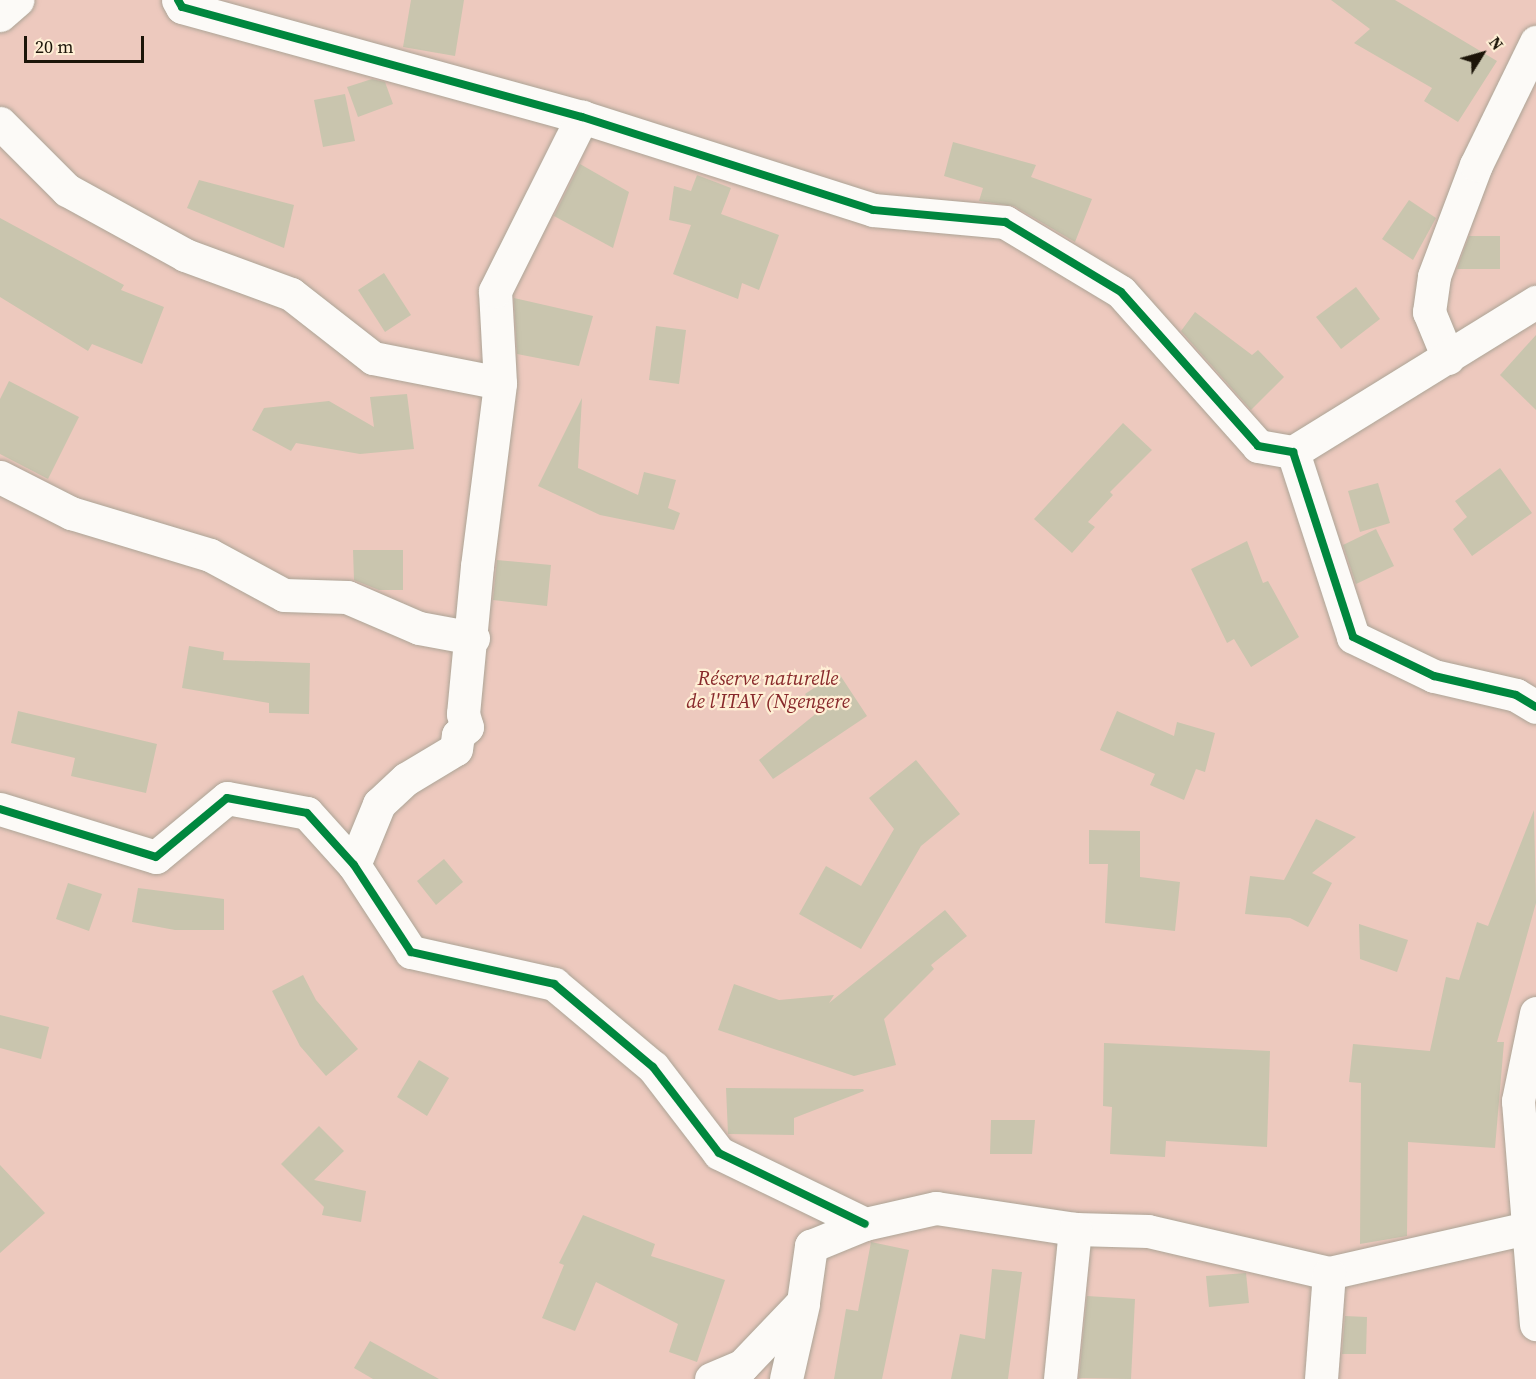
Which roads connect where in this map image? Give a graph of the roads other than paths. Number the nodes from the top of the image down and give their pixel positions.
1 (17, 0) edge
2 (178, 0) edge
3 (0, 15) edge
4 (1536, 42) edge
5 (582, 117) junction
6 (0, 123) edge
7 (1536, 302) edge
8 (1448, 358) junction
9 (500, 383) junction
10 (1293, 452) junction
11 (0, 477) edge
12 (472, 639) junction
13 (1536, 706) edge
14 (0, 809) edge
15 (354, 865) junction
16 (1536, 1013) edge
17 (865, 1224) junction
18 (1533, 1226) edge
19 (1075, 1229) junction
20 (1329, 1273) junction
21 (803, 1302) junction
22 (1536, 1324) edge
23 (711, 1379) edge
24 (786, 1379) edge
25 (1059, 1379) edge
26 (1320, 1379) edge

1 - 3 street
2 - 5 street
4 - 8 street
5 - 9 street
5 - 10 street
6 - 9 street
7 - 8 street
8 - 10 street
9 - 12 street
10 - 13 street
11 - 12 street
12 - 15 street
14 - 15 street
15 - 17 street
16 - 18 street
17 - 19 street
17 - 21 street
18 - 20 street
18 - 22 street
19 - 20 street
19 - 25 street
20 - 26 street
21 - 23 street
21 - 24 street

